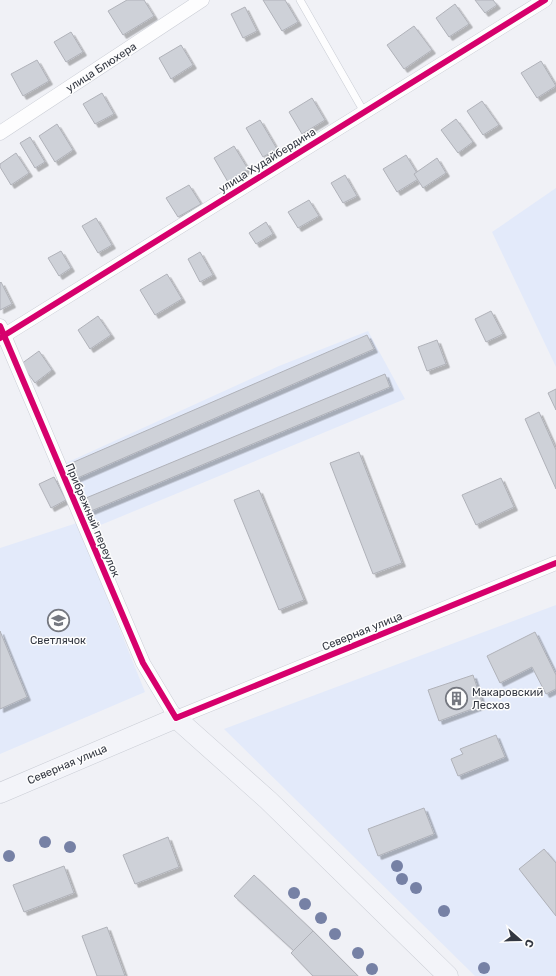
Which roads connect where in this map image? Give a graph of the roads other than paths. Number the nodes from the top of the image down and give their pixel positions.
1 (202, 0) edge
2 (300, 0) edge
3 (545, 0) edge
4 (364, 112) junction
5 (0, 133) edge
6 (2, 333) edge
7 (556, 563) edge
8 (176, 718) junction
9 (0, 793) edge
10 (448, 976) edge

1 - 5 street, улица Блюхера
2 - 4 lane
3 - 4 street, улица Худайбердина
4 - 6 street, улица Худайбердина
6 - 8 street, Прибрежный переулок
7 - 8 street, Северная улица
8 - 9 main road, Северная улица
8 - 10 main road

